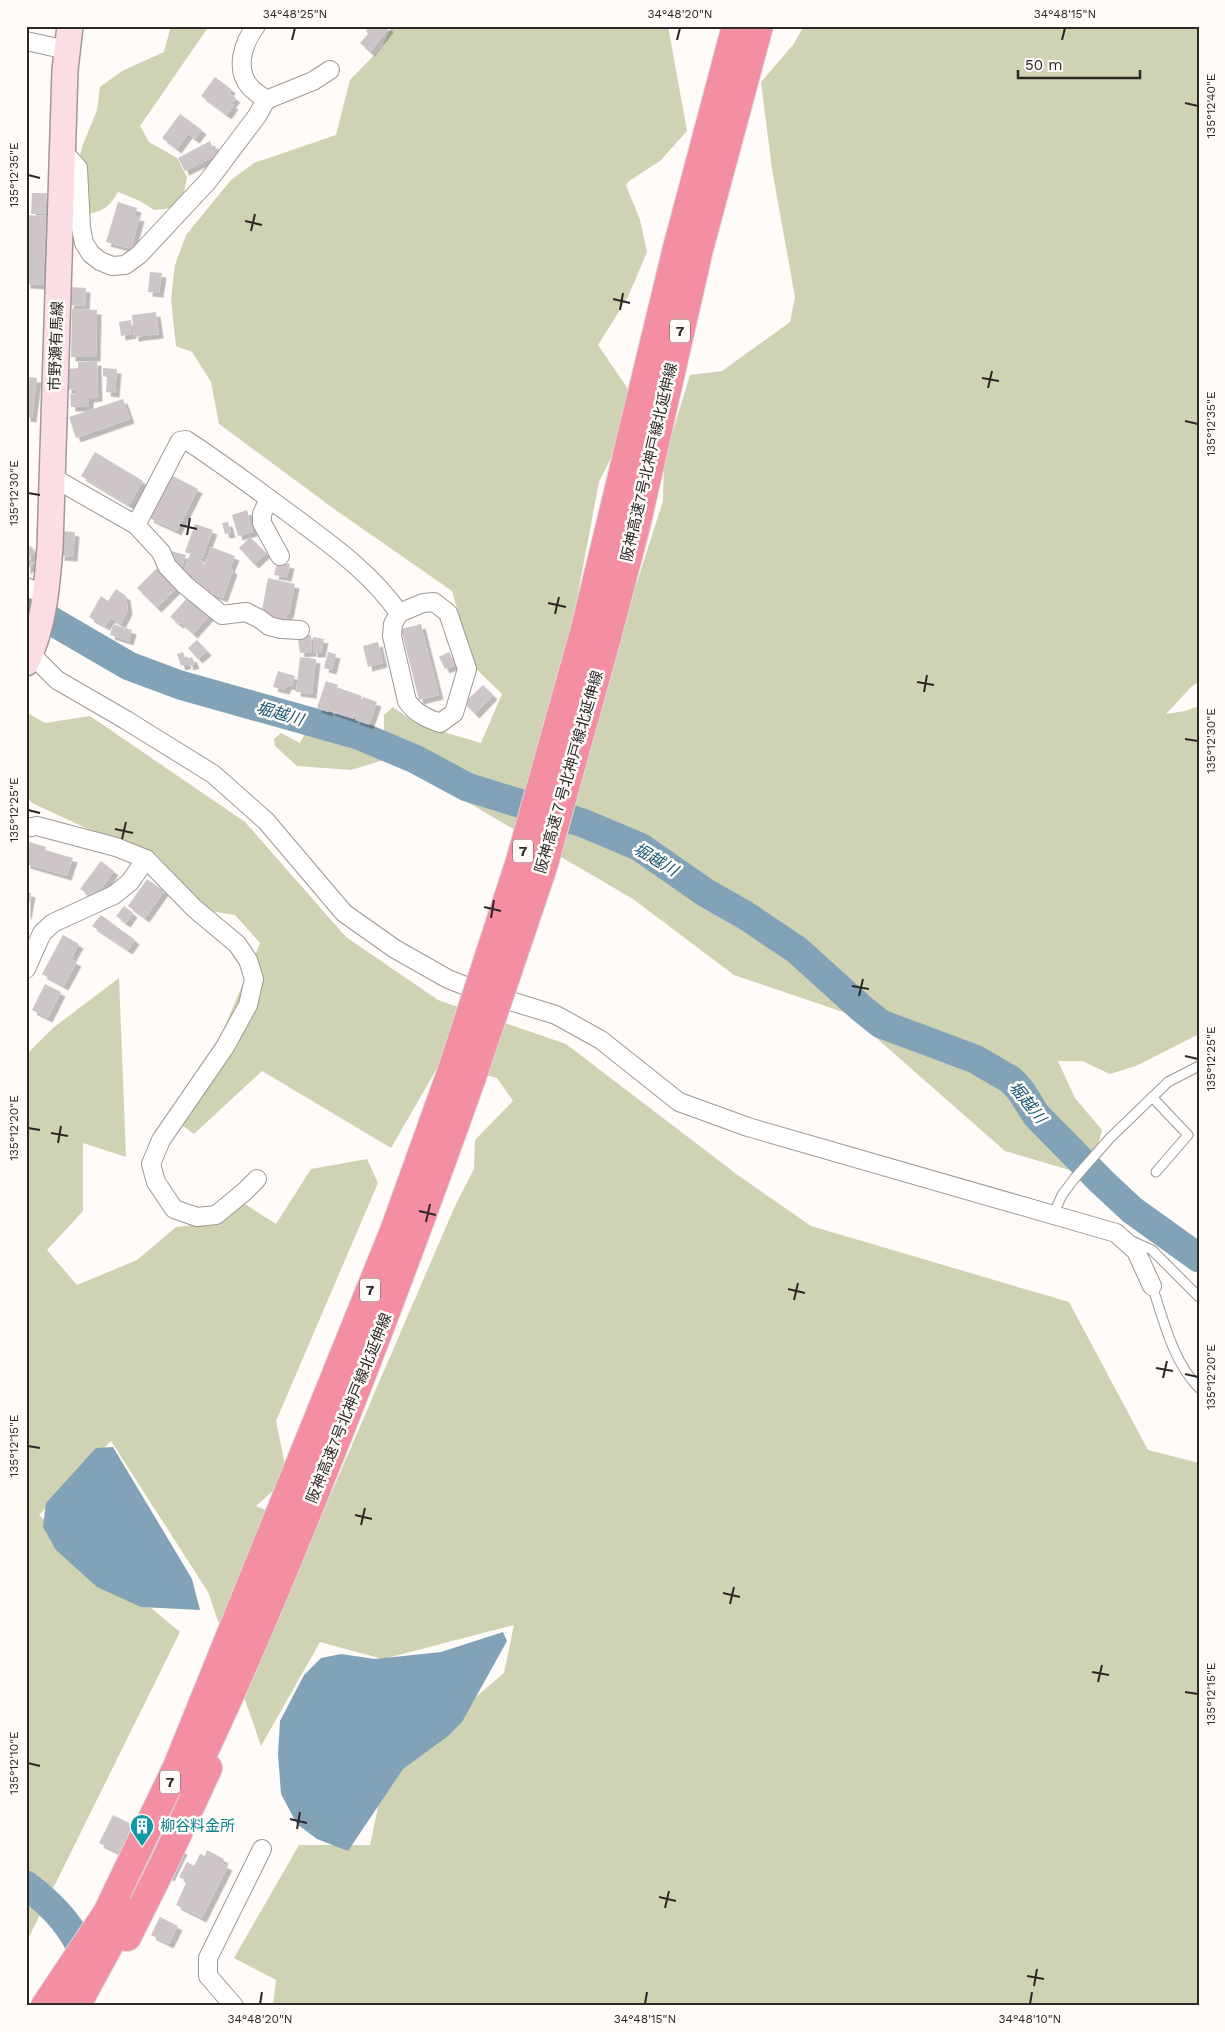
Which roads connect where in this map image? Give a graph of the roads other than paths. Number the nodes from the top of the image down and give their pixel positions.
1 (256, 26) edge
2 (736, 26) edge
3 (760, 26) edge
4 (68, 38) edge
5 (26, 41) edge
6 (330, 70) dead end
7 (266, 100) junction
8 (62, 160) junction
9 (52, 477) junction
10 (270, 499) junction
11 (136, 525) junction
12 (280, 556) dead end
13 (39, 603) edge
14 (399, 612) junction
15 (300, 630) dead end
16 (596, 633) junction
17 (28, 658) edge
18 (26, 828) edge
19 (146, 859) junction
20 (26, 968) edge
21 (1199, 1066) edge
22 (462, 1074) joint
23 (1152, 1097) junction
24 (1156, 1172) dead end
25 (257, 1179) dead end
26 (1052, 1215) junction
27 (1116, 1233) junction
28 (1152, 1286) joint
29 (1199, 1297) edge
30 (1199, 1388) edge
31 (294, 1511) junction
32 (262, 1849) dead end
33 (113, 1919) junction
34 (63, 2002) edge
35 (234, 2006) edge

1 - 7 street
2 - 16 highway, 阪神高速7号北神戸線北延伸線 / 7
3 - 16 highway, 阪神高速7号北神戸線北延伸線 / 7
4 - 5 street
4 - 8 main road, 市野瀬有馬線
6 - 7 street
7 - 8 street
8 - 9 main road, 市野瀬有馬線
9 - 11 street
9 - 13 main road, 市野瀬有馬線
10 - 11 street
10 - 12 street
10 - 14 street
11 - 15 street
13 - 17 main road, 市野瀬有馬線
14 - 14 street
16 - 22 highway, 阪神高速７号北神戸線北延伸線 / 7, bridge
17 - 26 street
18 - 19 street
19 - 20 street
19 - 25 street
21 - 23 lane
22 - 31 highway, 阪神高速7号北神戸線北延伸線 / 7
23 - 24 lane
23 - 26 lane
26 - 27 street
27 - 28 street
27 - 29 lane
28 - 30 lane
31 - 33 highway, 7
31 - 33 highway, 7
32 - 35 street
33 - 34 highway, 7

